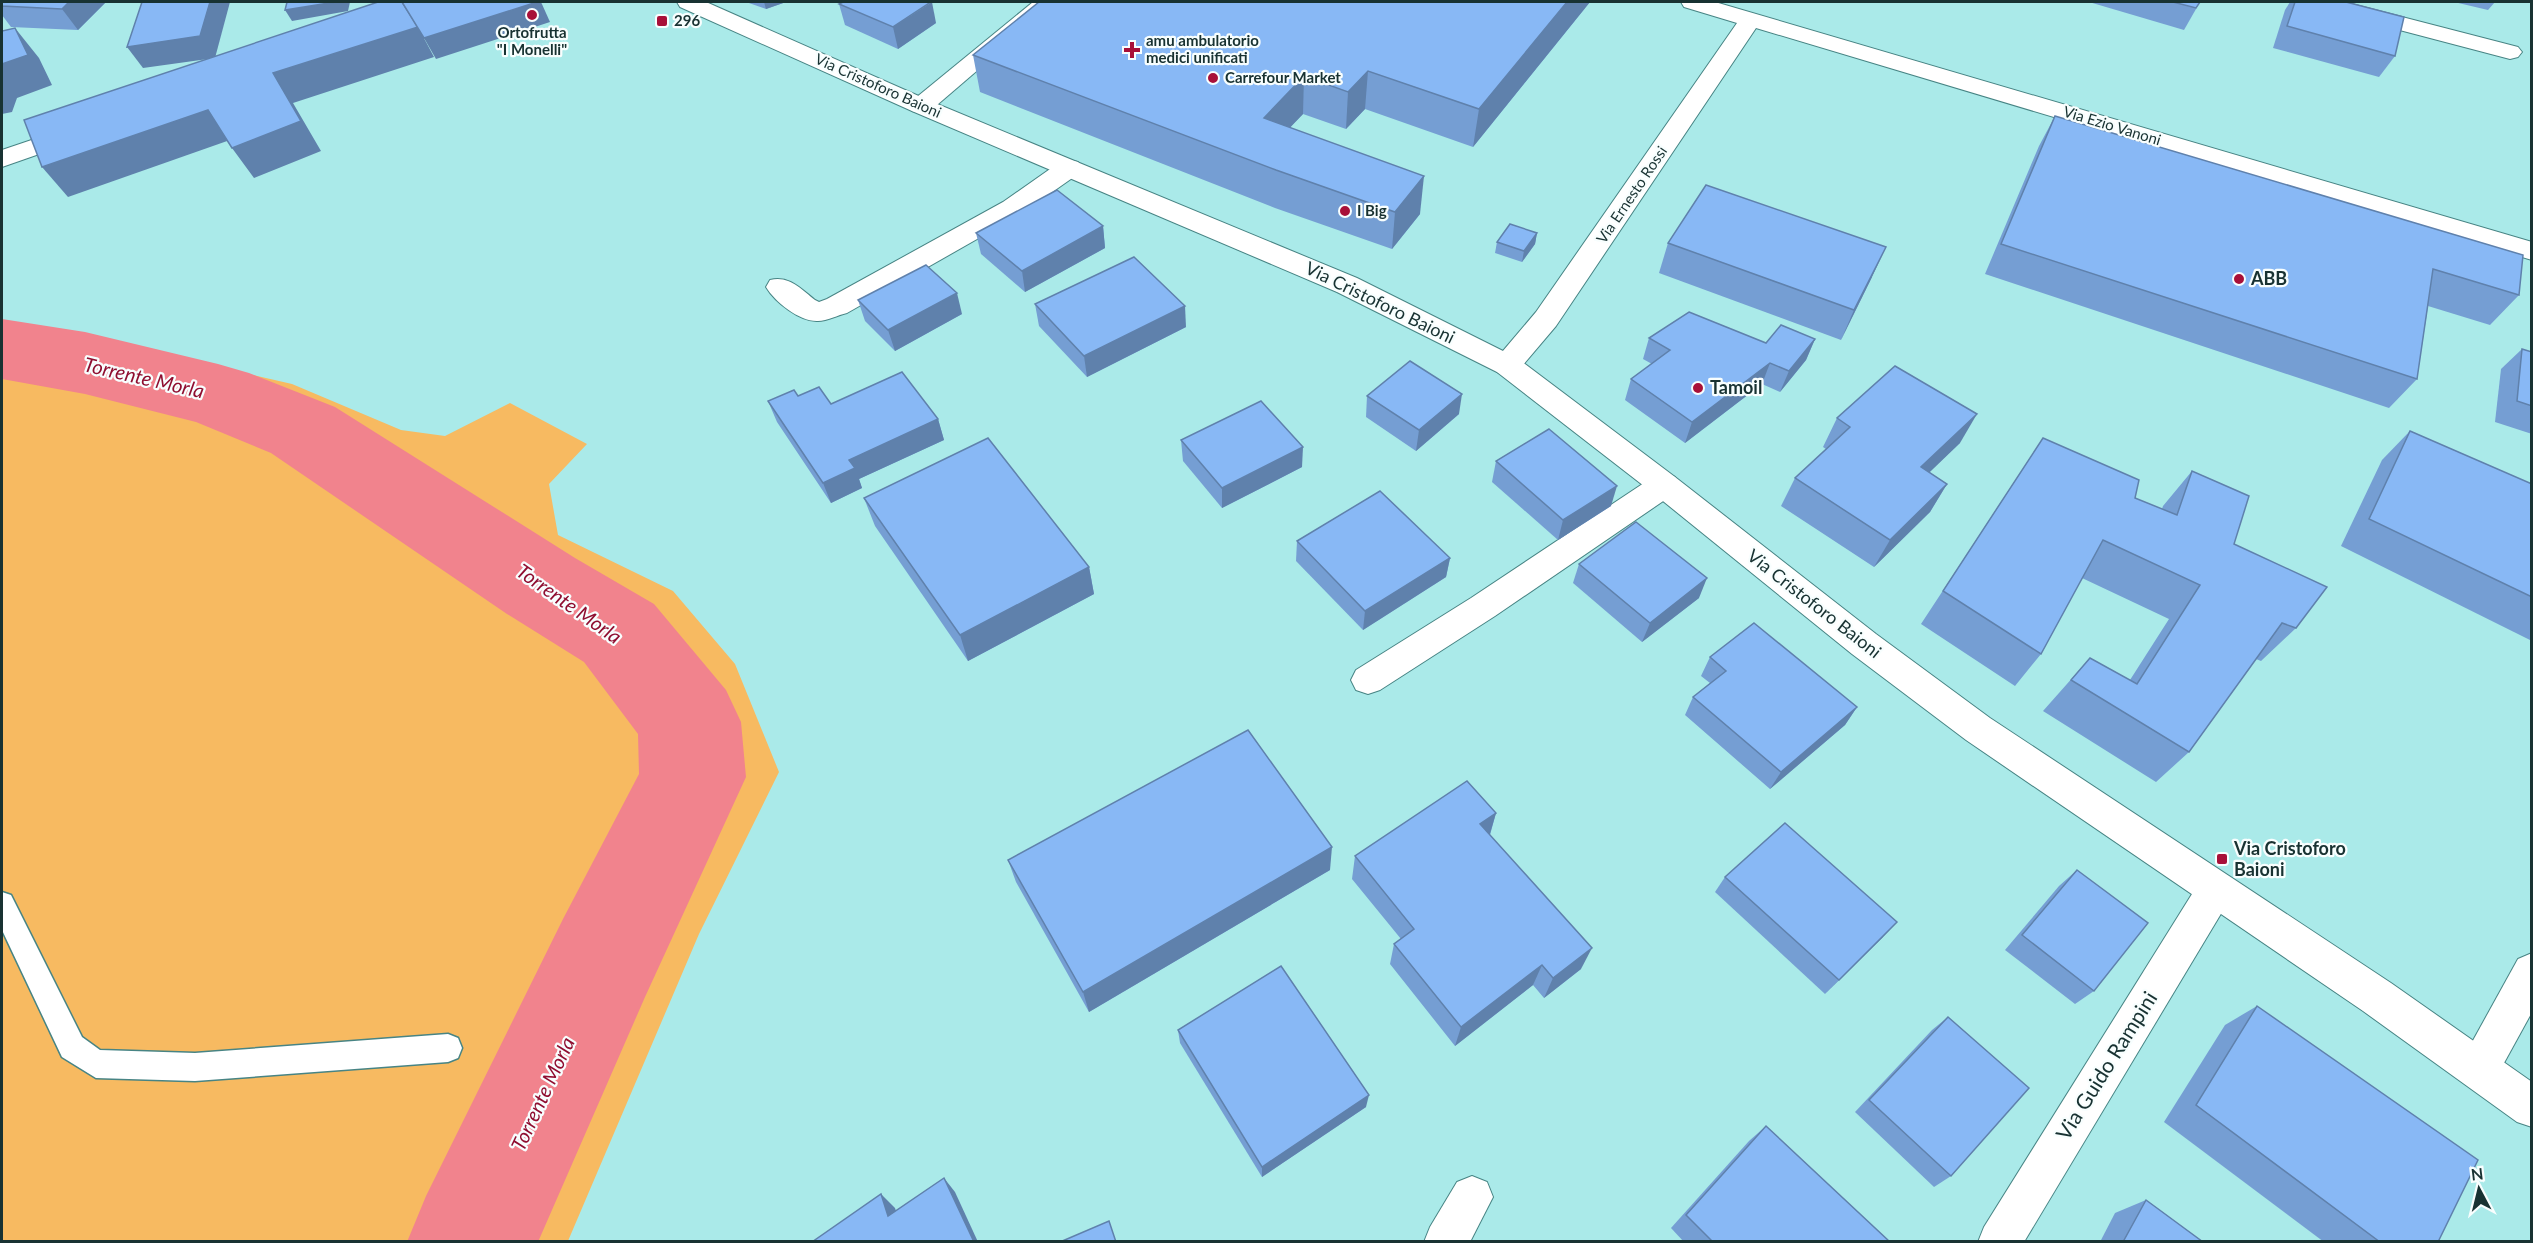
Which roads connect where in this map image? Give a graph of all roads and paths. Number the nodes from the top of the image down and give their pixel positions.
1 (688, 2) edge
2 (1046, 2) edge
3 (1692, 2) edge
4 (2320, 2) edge
5 (1750, 20) junction
6 (2510, 52) dead end
7 (921, 106) junction
8 (102, 124) edge
9 (2, 159) edge
10 (1069, 168) junction
11 (2532, 250) edge
12 (780, 287) dead end
13 (1507, 365) junction
14 (1664, 485) junction
15 (1368, 680) dead end
16 (2215, 890) junction
17 (2, 904) edge
18 (2532, 972) edge
19 (448, 1048) dead end
20 (2479, 1069) junction
21 (2532, 1107) edge
22 (1472, 1197) dead end
23 (1445, 1242) edge
24 (1999, 1242) edge

1 - 7 street, Via Cristoforo Baioni
2 - 7 street
3 - 5 street, Via Ezio Vanoni
4 - 6 street
5 - 11 street, Via Ezio Vanoni
5 - 13 street, Via Ernesto Rossi
7 - 10 street, Via Cristoforo Baioni
8 - 9 street
10 - 12 street
10 - 13 street, Via Cristoforo Baioni
13 - 14 street, Via Cristoforo Baioni
14 - 15 street
14 - 16 street, Via Cristoforo Baioni
16 - 20 street, Via Cristoforo Baioni
16 - 24 street, Via Guido Rampini
17 - 19 lane
18 - 20 street
20 - 21 street, Via Cristoforo Baioni
22 - 23 street

